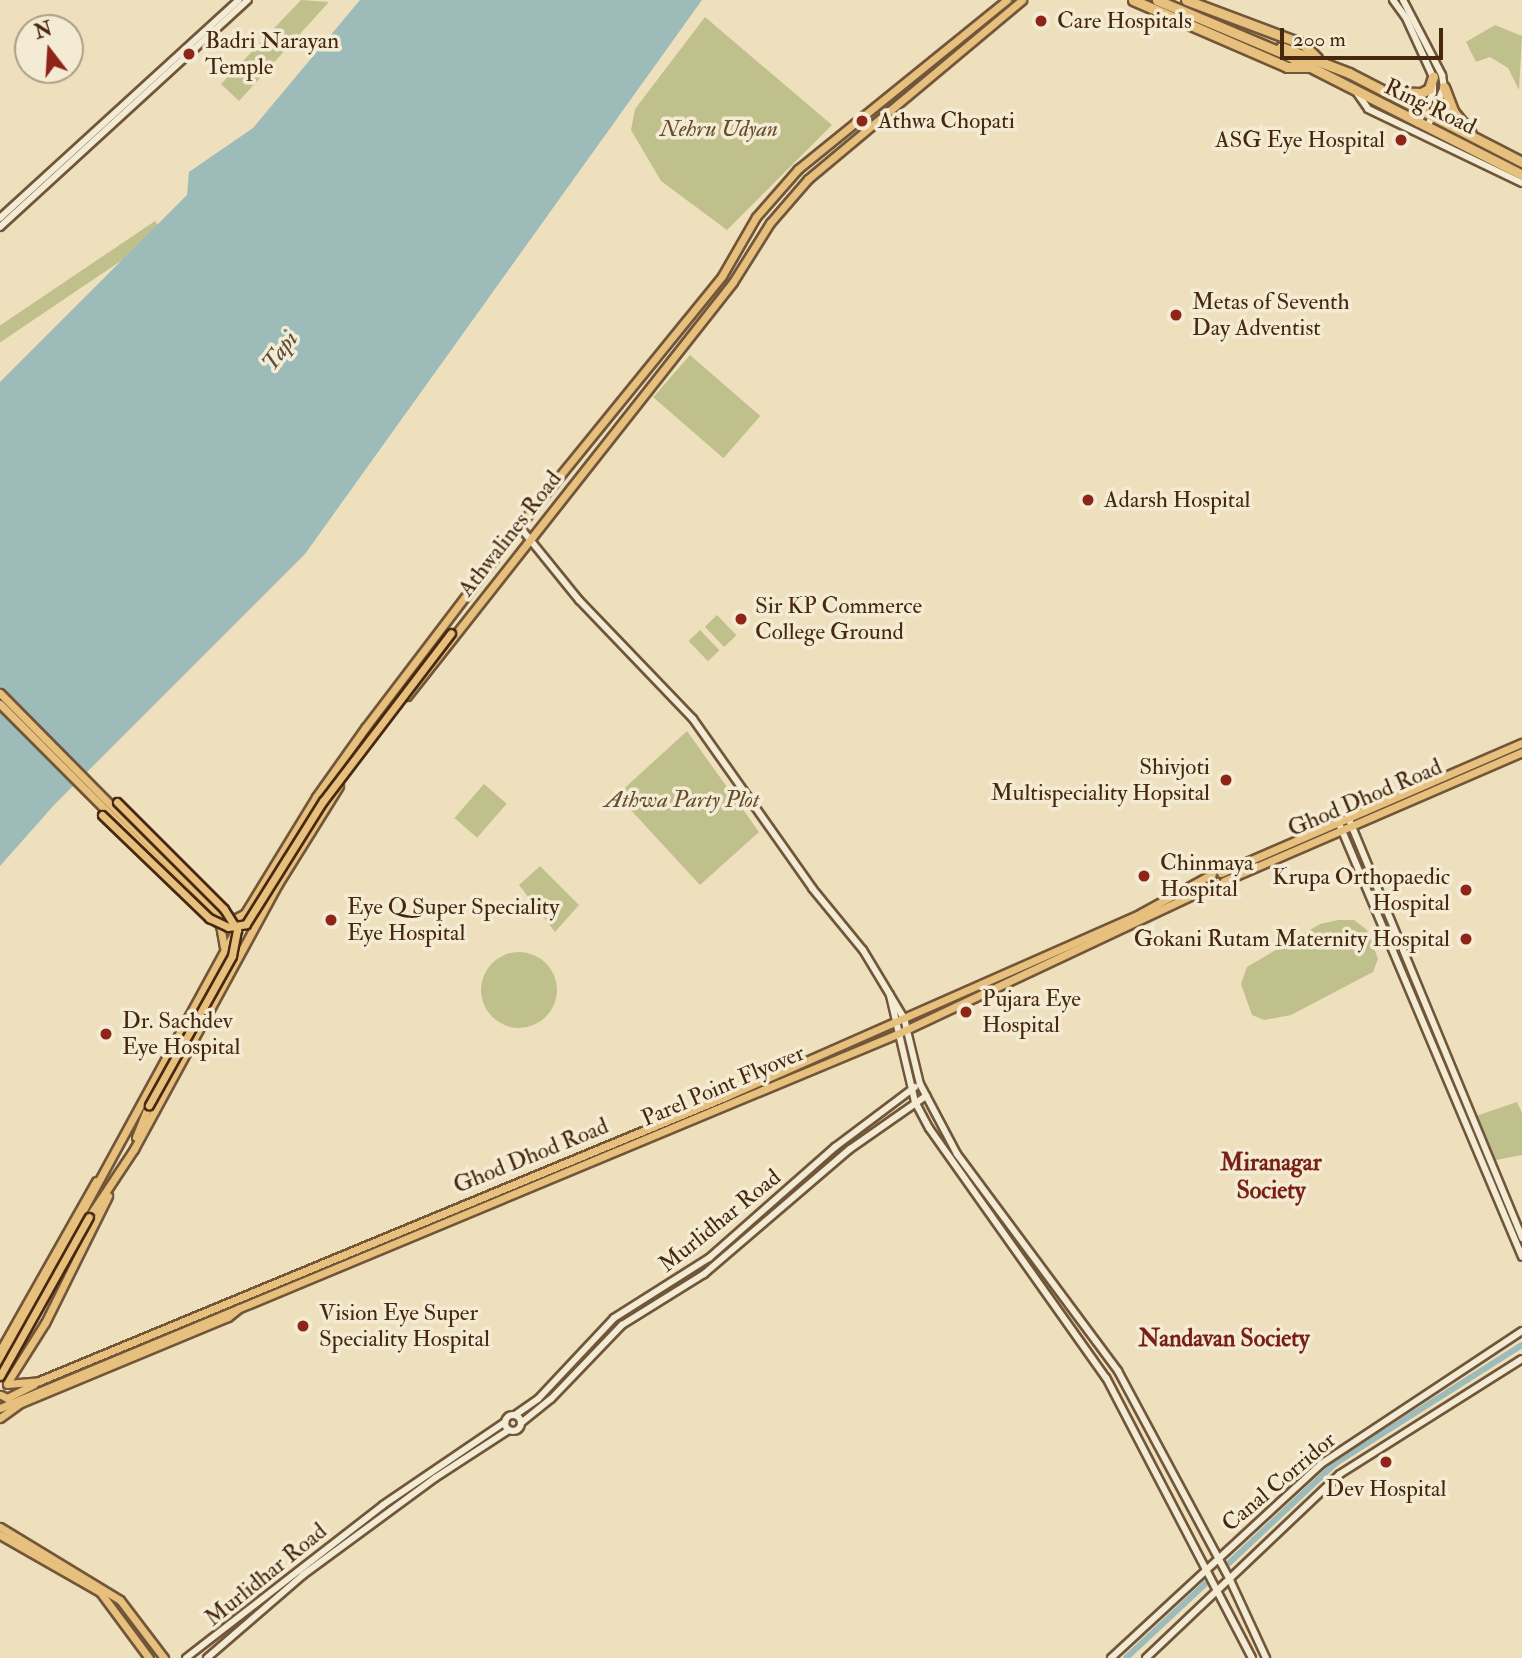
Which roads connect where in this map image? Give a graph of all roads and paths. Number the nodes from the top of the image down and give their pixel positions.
1 (239, 0) edge
2 (248, 0) edge
3 (1007, 0) edge
4 (1022, 0) edge
5 (1133, 0) edge
6 (1157, 0) edge
7 (1165, 0) edge
8 (1186, 0) edge
9 (1392, 0) edge
10 (1403, 0) edge
11 (1286, 52) junction
12 (1319, 60) junction
13 (1309, 67) junction
14 (1433, 77) junction
15 (1444, 87) junction
16 (1384, 91) junction
17 (1357, 93) junction
18 (1428, 114) junction
19 (1422, 126) junction
20 (1472, 135) junction
21 (1522, 162) edge
22 (1522, 175) edge
23 (1522, 183) edge
24 (0, 218) edge
25 (0, 227) edge
26 (526, 517) junction
27 (519, 526) junction
28 (537, 530) junction
29 (531, 538) junction
30 (468, 616) junction
31 (0, 694) edge
32 (0, 704) edge
33 (1522, 743) edge
34 (1522, 752) edge
35 (96, 795) junction
36 (1338, 821) junction
37 (1349, 821) junction
38 (1341, 829) junction
39 (277, 861) junction
40 (288, 867) junction
41 (1212, 874) junction
42 (1222, 877) junction
43 (1214, 886) junction
44 (245, 913) junction
45 (219, 960) junction
46 (890, 995) junction
47 (904, 1018) junction
48 (895, 1022) junction
49 (901, 1032) junction
50 (920, 1084) junction
51 (913, 1089) junction
52 (926, 1096) junction
53 (915, 1102) junction
54 (133, 1151) junction
55 (122, 1167) junction
56 (106, 1171) junction
57 (86, 1215) junction
58 (1522, 1238) edge
59 (1522, 1257) edge
60 (236, 1308) junction
61 (1522, 1331) edge
62 (0, 1350) edge
63 (1522, 1359) edge
64 (0, 1362) edge
65 (0, 1375) edge
66 (35, 1383) junction
67 (7, 1384) junction
68 (0, 1395) edge
69 (0, 1408) edge
70 (515, 1415) junction
71 (0, 1418) edge
72 (505, 1422) junction
73 (521, 1423) junction
74 (509, 1430) junction
75 (0, 1527) edge
76 (0, 1535) edge
77 (1217, 1558) junction
78 (1205, 1569) junction
79 (1230, 1580) junction
80 (1216, 1592) junction
81 (149, 1658) edge
82 (164, 1658) edge
83 (186, 1658) edge
84 (207, 1658) edge
85 (1111, 1658) edge
86 (1146, 1658) edge
87 (1252, 1658) edge
88 (1266, 1658) edge

1 - 24 street
2 - 25 street
3 - 26 main road, Athwalines Road
4 - 28 main road, Athwalines Road
5 - 13 highway
6 - 11 highway
7 - 11 highway
8 - 12 highway
9 - 14 street
10 - 15 street
11 - 12 highway, Ring Road
11 - 13 highway, Ring Road
12 - 16 highway, Ring Road
13 - 17 highway, Ring Road
14 - 16 highway
14 - 18 street
15 - 18 street
15 - 20 highway
16 - 18 highway, Ring Road
17 - 19 highway, Ring Road
17 - 23 street
18 - 19 street
18 - 20 highway, Ring Road
19 - 22 highway, Ring Road
20 - 21 highway, Ring Road
26 - 27 main road, Athwalines Road
26 - 28 main road
27 - 29 street
27 - 39 main road, Athwalines Road
28 - 29 main road, Athwalines Road
29 - 30 main road, Athwalines Road
29 - 46 street
30 - 35 main road, bridge
30 - 40 main road, Athwalines Road
31 - 35 main road
32 - 35 main road
33 - 37 main road
34 - 37 main road, Ghod Dhod Road
35 - 44 main road
35 - 45 main road
35 - 54 main road, bridge
36 - 37 main road
36 - 38 street
36 - 42 main road
37 - 38 main road, Ghod Dhod Road
37 - 58 street
38 - 42 main road, Ghod Dhod Road
38 - 59 street
39 - 40 main road
39 - 44 main road, Athwalines Road
40 - 54 main road, Athwalines Road
41 - 42 main road, Ghod Dhod Road
41 - 43 main road
41 - 47 main road, Ghod Dhod Road
42 - 43 main road, Ghod Dhod Road
43 - 49 main road, Parel Point Flyover
44 - 45 main road, Athwalines Road
45 - 56 main road, Athwalines Road
46 - 47 street
46 - 48 street
47 - 48 main road, Ghod Dhod Road
47 - 49 street
48 - 49 street
48 - 66 main road, Ghod Dhod Road
49 - 50 street
49 - 51 street
49 - 60 main road, Parel Point Flyover
50 - 51 street, Murlidhar Road
50 - 52 street
51 - 53 street
51 - 70 street, Murlidhar Road
52 - 53 street, Murlidhar Road
52 - 77 street
53 - 73 street, Murlidhar Road
53 - 78 street
54 - 55 main road, Athwalines Road
55 - 57 main road
55 - 67 main road
56 - 57 main road
56 - 62 main road
57 - 64 main road
57 - 65 main road, bridge
60 - 69 main road
60 - 71 main road
61 - 77 street, Canal Corridor
63 - 79 street
65 - 67 main road
66 - 67 main road, Ghod Dhod Road
66 - 68 main road
67 - 68 main road
70 - 72 street, Murlidhar Road
70 - 73 street
72 - 74 street
72 - 83 street, Murlidhar Road
73 - 74 street, Murlidhar Road
74 - 84 street, Murlidhar Road
75 - 82 main road
76 - 81 main road
77 - 78 street, Canal Corridor
77 - 79 street
78 - 80 street
78 - 85 street, Canal Corridor
79 - 80 street
79 - 88 street
80 - 86 street
80 - 87 street

